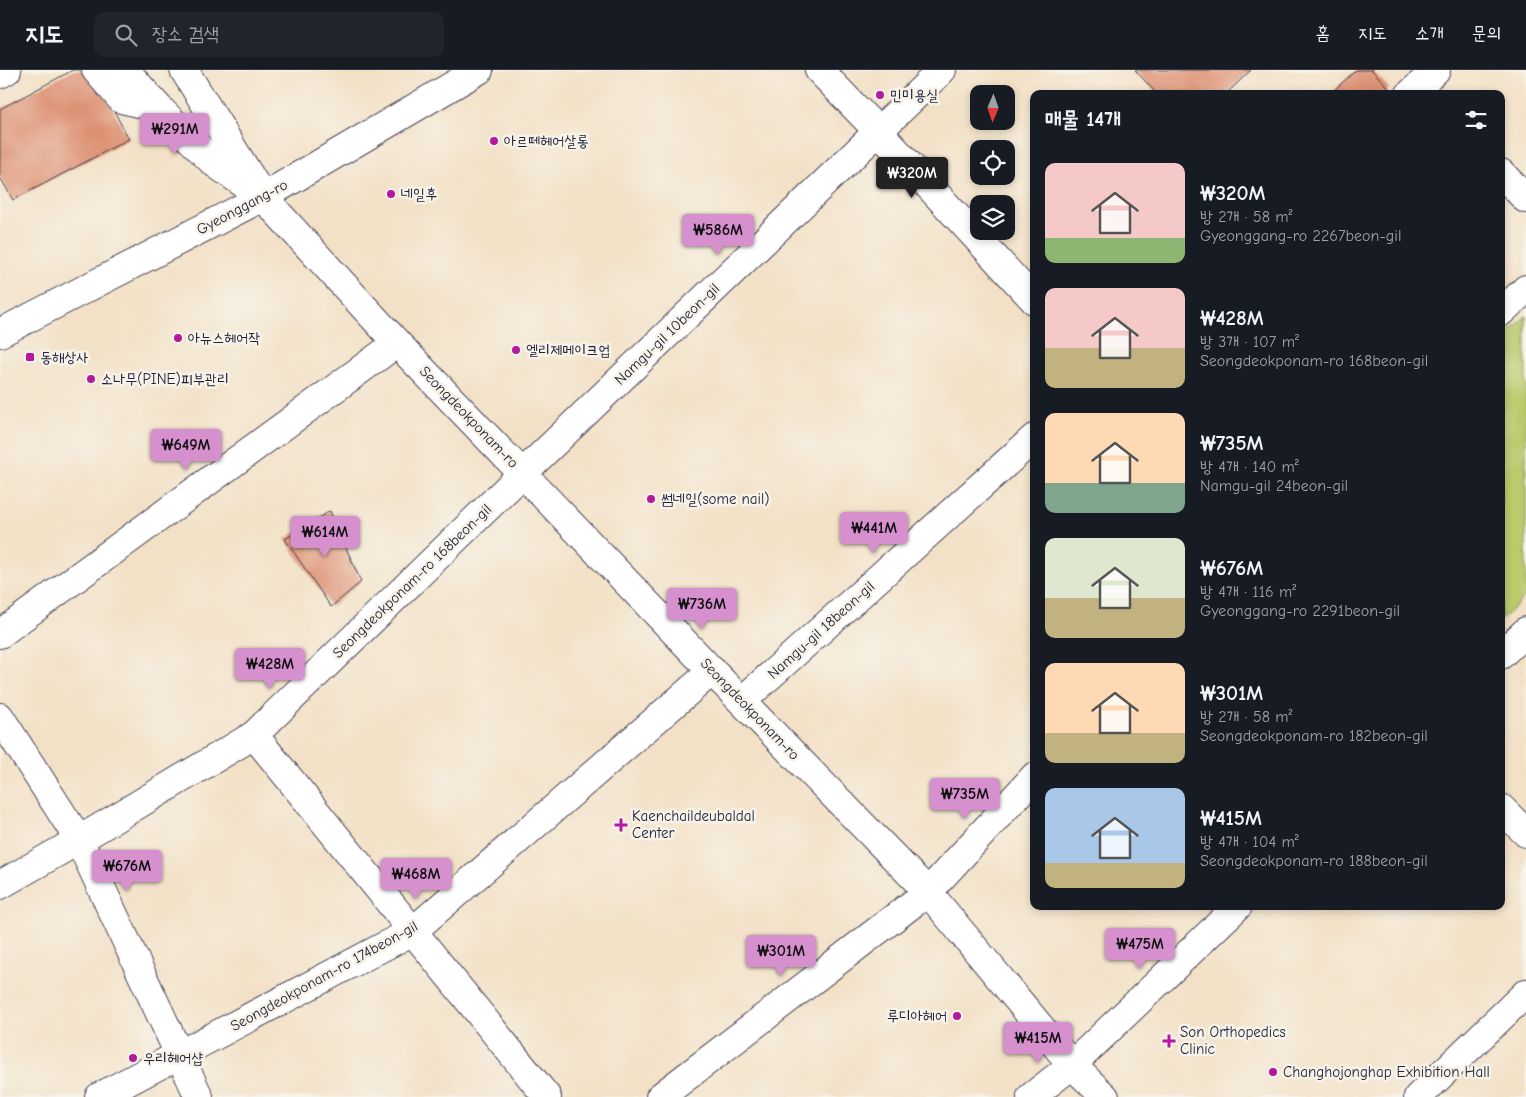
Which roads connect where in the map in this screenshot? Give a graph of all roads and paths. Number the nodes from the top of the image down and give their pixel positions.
1 (7, 70) edge
2 (96, 70) edge
3 (126, 70) edge
4 (478, 70) edge
5 (819, 70) edge
6 (942, 70) edge
7 (186, 71) edge
8 (0, 74) edge
9 (159, 108) junction
10 (878, 131) junction
11 (1505, 177) edge
12 (263, 197) junction
13 (1526, 200) edge
14 (1526, 289) edge
15 (1030, 296) edge
16 (1505, 308) edge
17 (0, 333) edge
18 (398, 343) junction
19 (1030, 442) edge
20 (523, 473) junction
21 (1526, 631) edge
22 (0, 634) edge
23 (1505, 651) edge
24 (712, 671) junction
25 (742, 701) junction
26 (0, 717) edge
27 (254, 735) junction
28 (1030, 780) edge
29 (1505, 812) edge
30 (1526, 832) edge
31 (79, 840) junction
32 (0, 885) edge
33 (928, 892) junction
34 (1234, 910) edge
35 (413, 931) junction
36 (1526, 993) edge
37 (180, 1054) junction
38 (1072, 1065) junction
39 (99, 1097) edge
40 (199, 1097) edge
41 (547, 1097) edge
42 (660, 1097) edge
43 (1030, 1097) edge
44 (1105, 1097) edge
45 (1418, 1097) edge

1 - 8 street
2 - 9 street
3 - 9 street, Seongdeokponam-ro
4 - 12 street, Gyeonggang-ro
5 - 10 street
6 - 10 street, Namgu-gil 10beon-gil
7 - 12 street, Seongdeokponam-ro
9 - 12 street, Seongdeokponam-ro
10 - 15 street
10 - 20 street, Namgu-gil 10beon-gil
11 - 13 street
12 - 17 street, Gyeonggang-ro
12 - 18 street, Seongdeokponam-ro
14 - 16 street
18 - 20 street, Seongdeokponam-ro
18 - 22 street
19 - 25 street, Namgu-gil 18beon-gil
20 - 24 street, Seongdeokponam-ro
20 - 27 street, Seongdeokponam-ro 168beon-gil
21 - 23 street
24 - 25 street, Seongdeokponam-ro
24 - 35 street, Seongdeokponam-ro 174beon-gil
25 - 33 street, Seongdeokponam-ro
26 - 31 street
27 - 31 street, Seongdeokponam-ro 168beon-gil
27 - 35 street
28 - 33 street
29 - 30 street
31 - 32 street, Seongdeokponam-ro 168beon-gil
31 - 37 street
33 - 38 street, Seongdeokponam-ro
33 - 42 street
34 - 38 street
35 - 37 street, Seongdeokponam-ro 174beon-gil
35 - 41 street
36 - 45 street
37 - 39 street, Seongdeokponam-ro 174beon-gil
37 - 40 street
38 - 43 street
38 - 44 street, Seongdeokponam-ro

